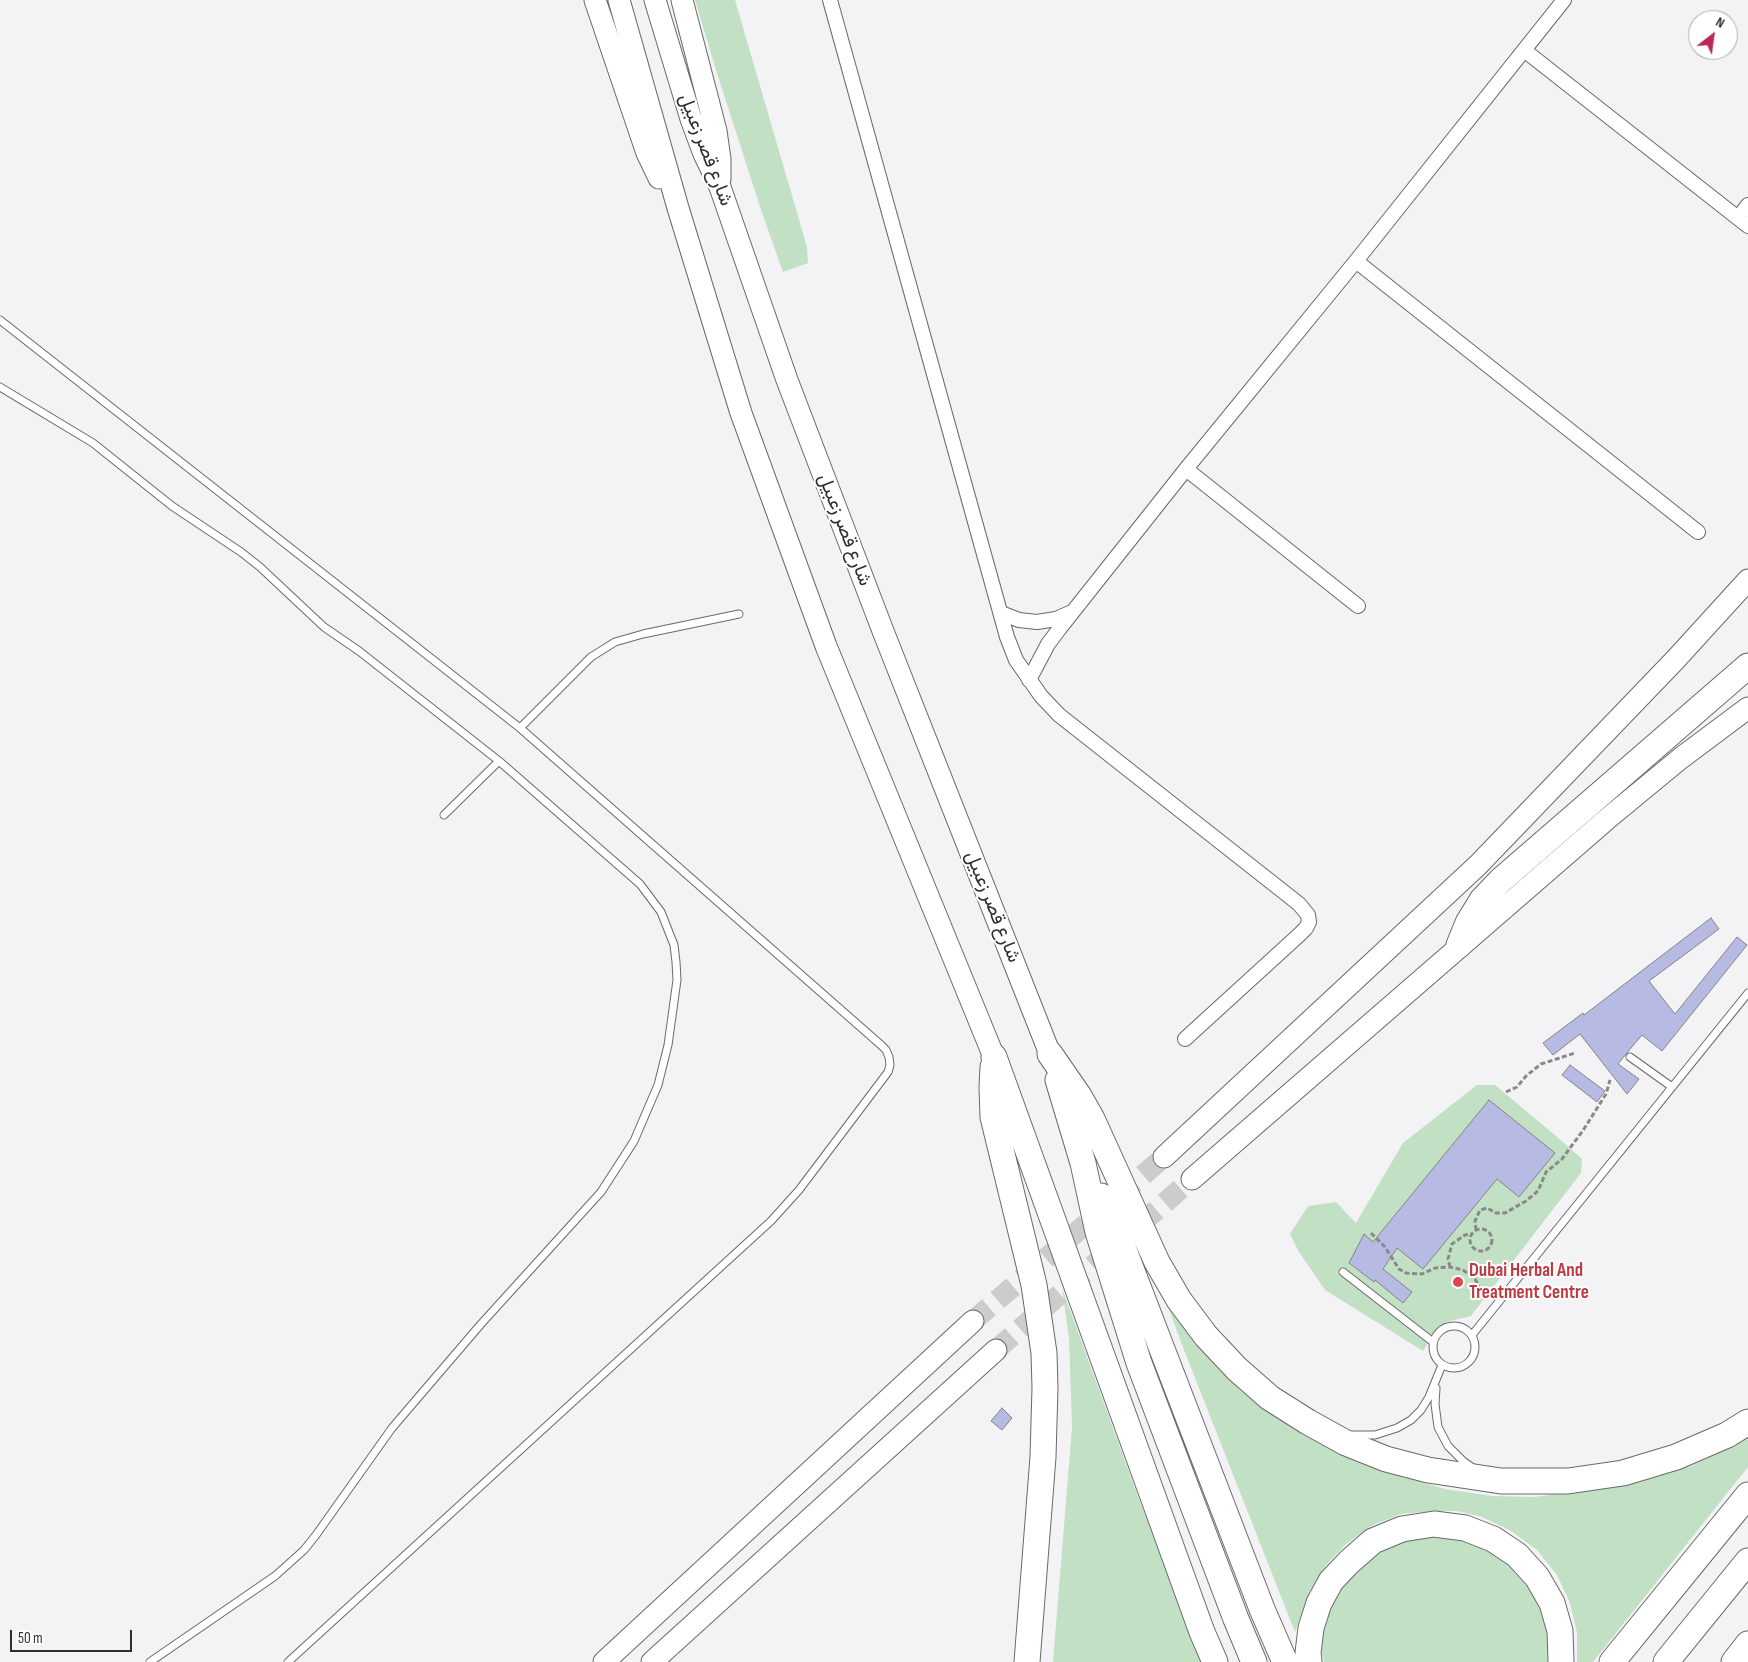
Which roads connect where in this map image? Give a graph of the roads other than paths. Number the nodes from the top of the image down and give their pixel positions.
1 (595, 0) edge
2 (619, 0) edge
3 (655, 0) edge
4 (682, 0) edge
5 (830, 0) edge
6 (1564, 0) edge
7 (1524, 50) junction
8 (720, 187) junction
9 (1748, 205) edge
10 (678, 208) junction
11 (1743, 222) edge
12 (1356, 261) junction
13 (0, 320) edge
14 (0, 387) edge
15 (1186, 469) junction
16 (1698, 532) dead end
17 (1748, 580) edge
18 (1358, 606) dead end
19 (1073, 612) junction
20 (1001, 613) junction
21 (739, 614) dead end
22 (1748, 666) edge
23 (1029, 680) junction
24 (1748, 708) edge
25 (520, 728) junction
26 (499, 761) junction
27 (444, 815) dead end
28 (1459, 945) junction
29 (1748, 993) edge
30 (1185, 1039) dead end
31 (1050, 1054) junction
32 (994, 1057) junction
33 (1630, 1058) dead end
34 (1672, 1087) junction
35 (1164, 1157) tunnel mouth
36 (1083, 1163) junction
37 (1192, 1178) tunnel mouth
38 (1343, 1272) dead end
39 (973, 1321) tunnel mouth
40 (1472, 1335) junction
41 (1433, 1342) junction
42 (996, 1350) tunnel mouth
43 (1442, 1365) junction
44 (1436, 1383) junction
45 (1308, 1422) junction
46 (1748, 1422) edge
47 (1501, 1481) junction
48 (1748, 1495) edge
49 (1748, 1561) edge
50 (1748, 1644) edge
51 (150, 1662) edge
52 (288, 1662) edge
53 (604, 1662) edge
54 (652, 1662) edge
55 (1027, 1662) edge
56 (1215, 1662) edge
57 (1254, 1662) edge
58 (1285, 1662) edge
59 (1309, 1662) edge
60 (1561, 1662) edge
61 (1612, 1662) edge
62 (1666, 1662) edge
63 (1734, 1662) edge

1 - 10 main road
2 - 10 main road, شارع قصر زعبيل
3 - 8 main road, شارع قصر زعبيل
4 - 8 main road
5 - 20 street
6 - 7 street
7 - 11 street
7 - 12 street
8 - 31 main road, شارع قصر زعبيل
9 - 11 street
10 - 32 main road, شارع قصر زعبيل
12 - 15 street
12 - 16 street
13 - 25 lane
14 - 26 lane
15 - 18 street
15 - 19 street
17 - 35 main road
19 - 20 street
19 - 23 street
20 - 23 street
21 - 25 lane
22 - 28 highway
23 - 30 street
24 - 28 main road
25 - 52 lane
26 - 27 lane
26 - 51 lane
28 - 37 main road
29 - 34 lane
31 - 36 highway
31 - 45 highway
32 - 55 highway
32 - 56 highway
33 - 34 lane
34 - 40 lane
36 - 57 highway
36 - 58 highway
38 - 41 lane
39 - 53 main road
40 - 41 lane
40 - 43 lane
41 - 43 lane
42 - 54 main road
43 - 44 lane
44 - 45 lane
44 - 47 lane
45 - 47 highway
46 - 47 highway
48 - 61 highway
49 - 62 highway
50 - 63 highway
59 - 60 highway

